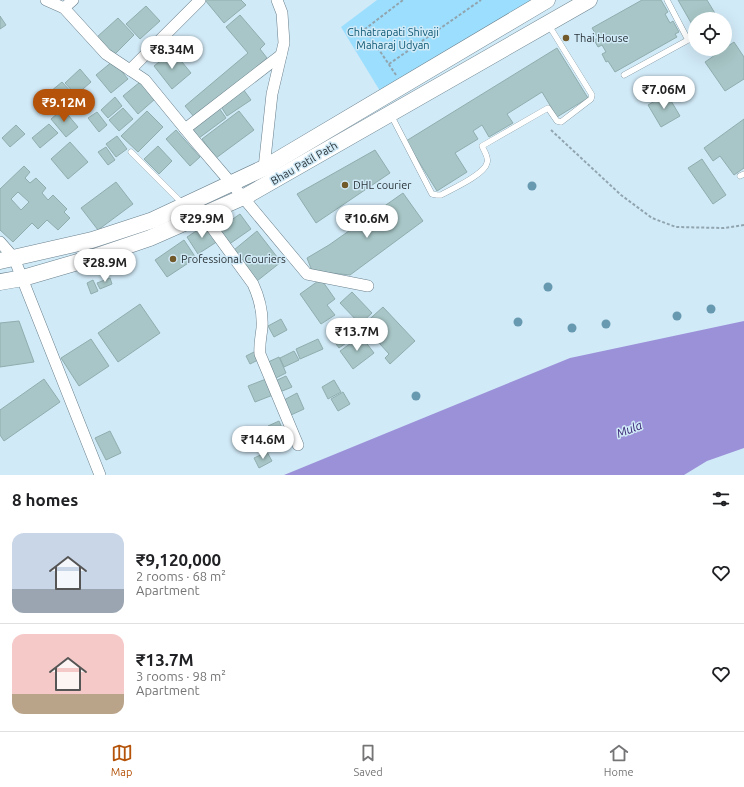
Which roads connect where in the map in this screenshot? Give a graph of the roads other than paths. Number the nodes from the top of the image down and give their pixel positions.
1 (46, 0) edge
2 (73, 0) edge
3 (200, 0) edge
4 (277, 0) edge
5 (547, 0) edge
6 (667, 0) edge
7 (585, 1) edge
8 (64, 8) junction
9 (548, 23) junction
10 (281, 55) junction
11 (130, 70) junction
12 (624, 75) dead end
13 (391, 113) junction
14 (185, 129) junction
15 (131, 152) dead end
16 (264, 168) junction
17 (231, 183) junction
18 (242, 197) junction
19 (184, 205) junction
20 (202, 214) junction
21 (0, 242) edge
22 (7, 259) edge
23 (23, 278) junction
24 (0, 282) edge
25 (368, 286) dead end
26 (298, 445) dead end
27 (100, 475) edge

1 - 8 street
2 - 8 street
3 - 11 street
4 - 10 street
5 - 16 main road, Bhau Patil Path
6 - 12 lane
7 - 9 main road, Bhau Patil Path
8 - 11 street
9 - 13 main road, Bhau Patil Path
9 - 13 lane
10 - 14 street
10 - 16 street
11 - 14 street
13 - 18 main road, Bhau Patil Path
14 - 17 street
15 - 19 lane
16 - 17 main road, Bhau Patil Path
17 - 18 street
17 - 19 main road, Bhau Patil Path
18 - 20 main road, Bhau Patil Path
18 - 25 street
19 - 22 main road, Bhau Patil Path
20 - 23 main road, Bhau Patil Path
20 - 26 street
21 - 22 street
22 - 23 street
23 - 24 main road, Bhau Patil Path
23 - 27 street

